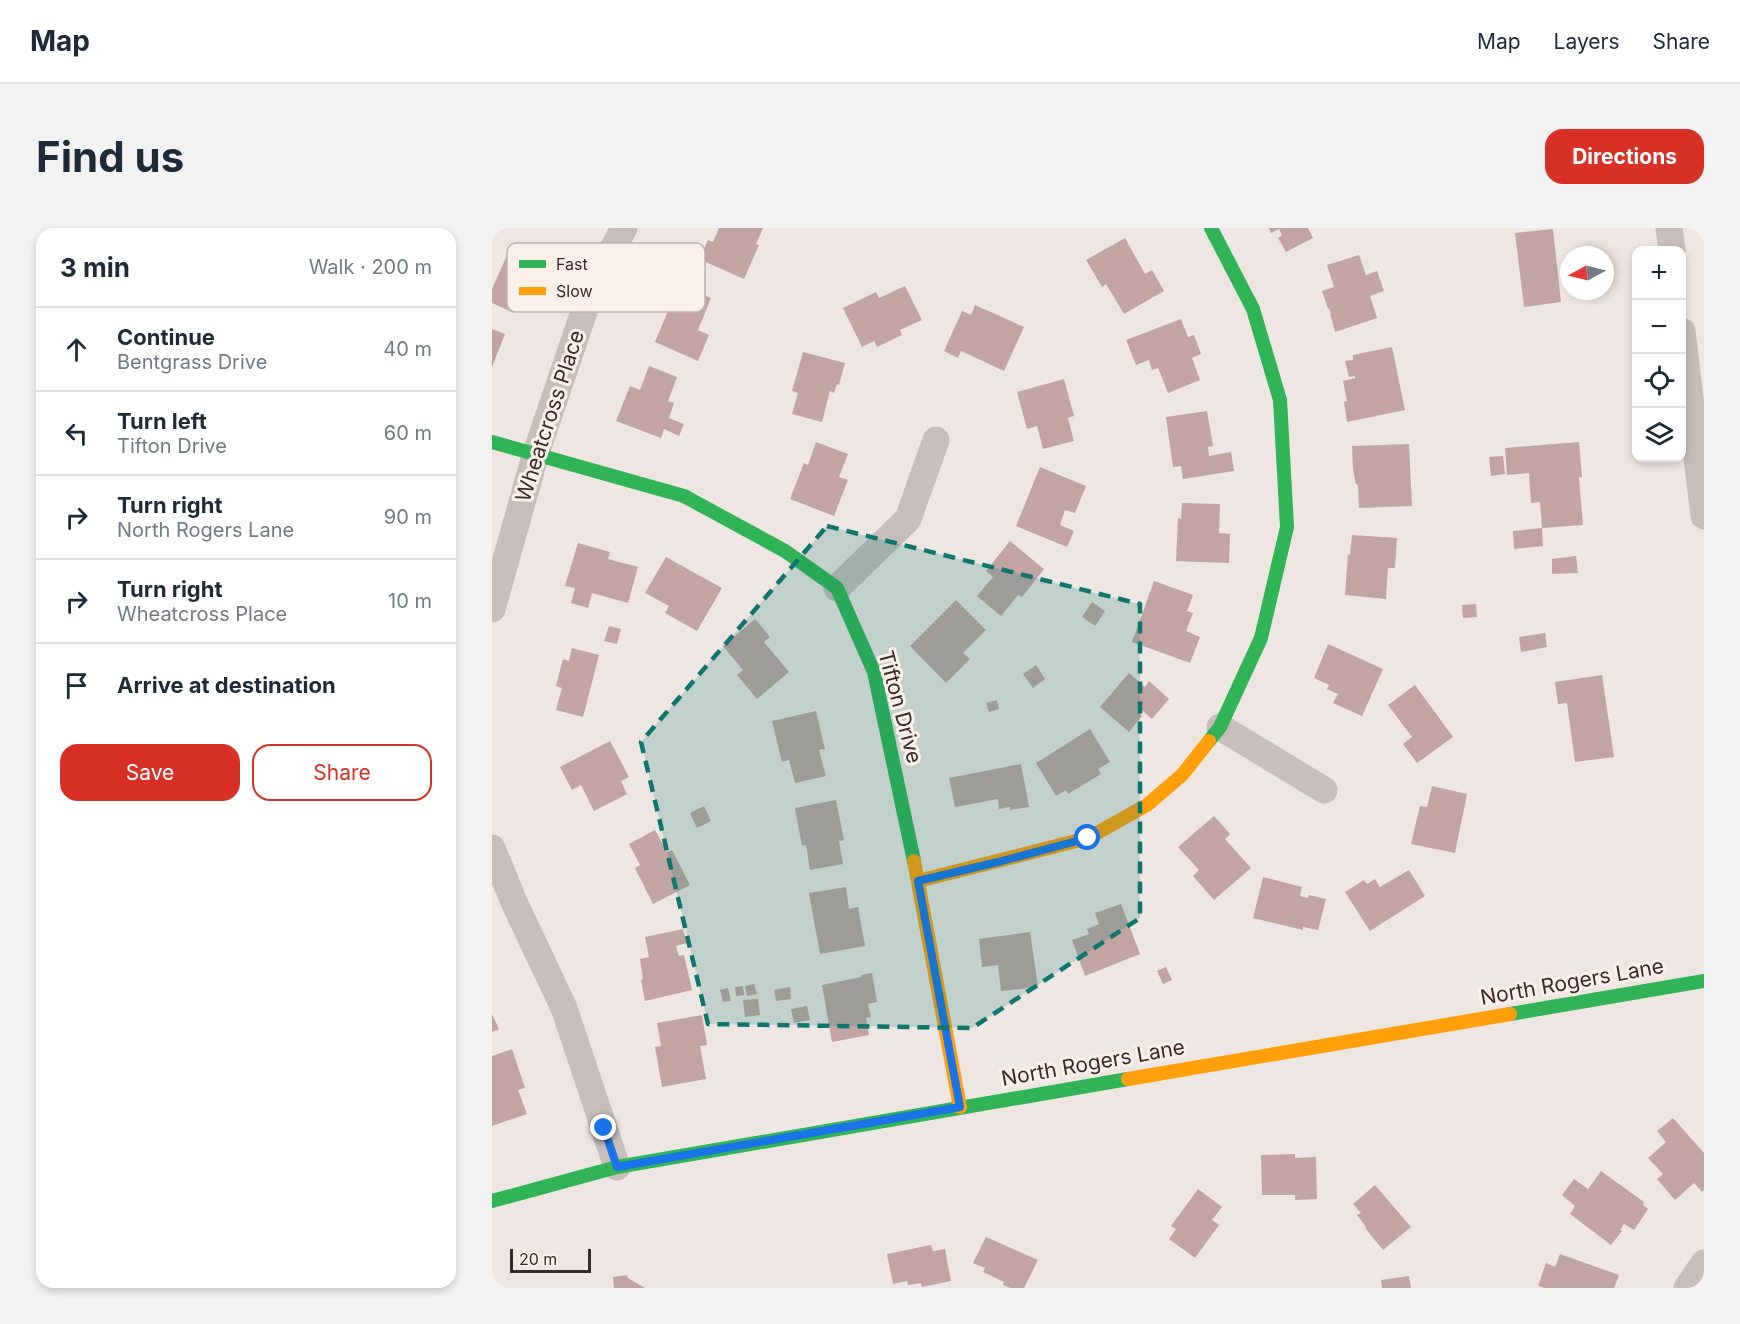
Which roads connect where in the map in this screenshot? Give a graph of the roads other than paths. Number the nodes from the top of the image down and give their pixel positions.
1 (624, 228) edge
2 (1211, 228) edge
3 (1669, 228) edge
4 (616, 243) edge
5 (1671, 246) edge
6 (584, 312) edge
7 (1685, 354) edge
8 (936, 440) dead end
9 (492, 441) edge
10 (536, 453) junction
11 (1704, 516) edge
12 (837, 588) junction
13 (492, 609) edge
14 (1220, 728) junction
15 (1324, 790) dead end
16 (492, 848) edge
17 (918, 881) junction
18 (1704, 981) edge
19 (960, 1107) junction
20 (617, 1167) junction
21 (492, 1201) edge
22 (1704, 1263) edge
23 (1687, 1288) edge

1 - 4 street, Wheatcross Place
2 - 14 street
3 - 5 street
6 - 10 street, Wheatcross Place
7 - 11 street
8 - 12 street
9 - 10 street
10 - 12 street
10 - 13 street, Wheatcross Place
12 - 17 street, Tifton Drive
14 - 15 street
14 - 17 street
16 - 20 street
17 - 19 street, Tifton Drive
18 - 19 street, North Rogers Lane
19 - 20 street, North Rogers Lane
20 - 21 street, North Rogers Lane
22 - 23 street

